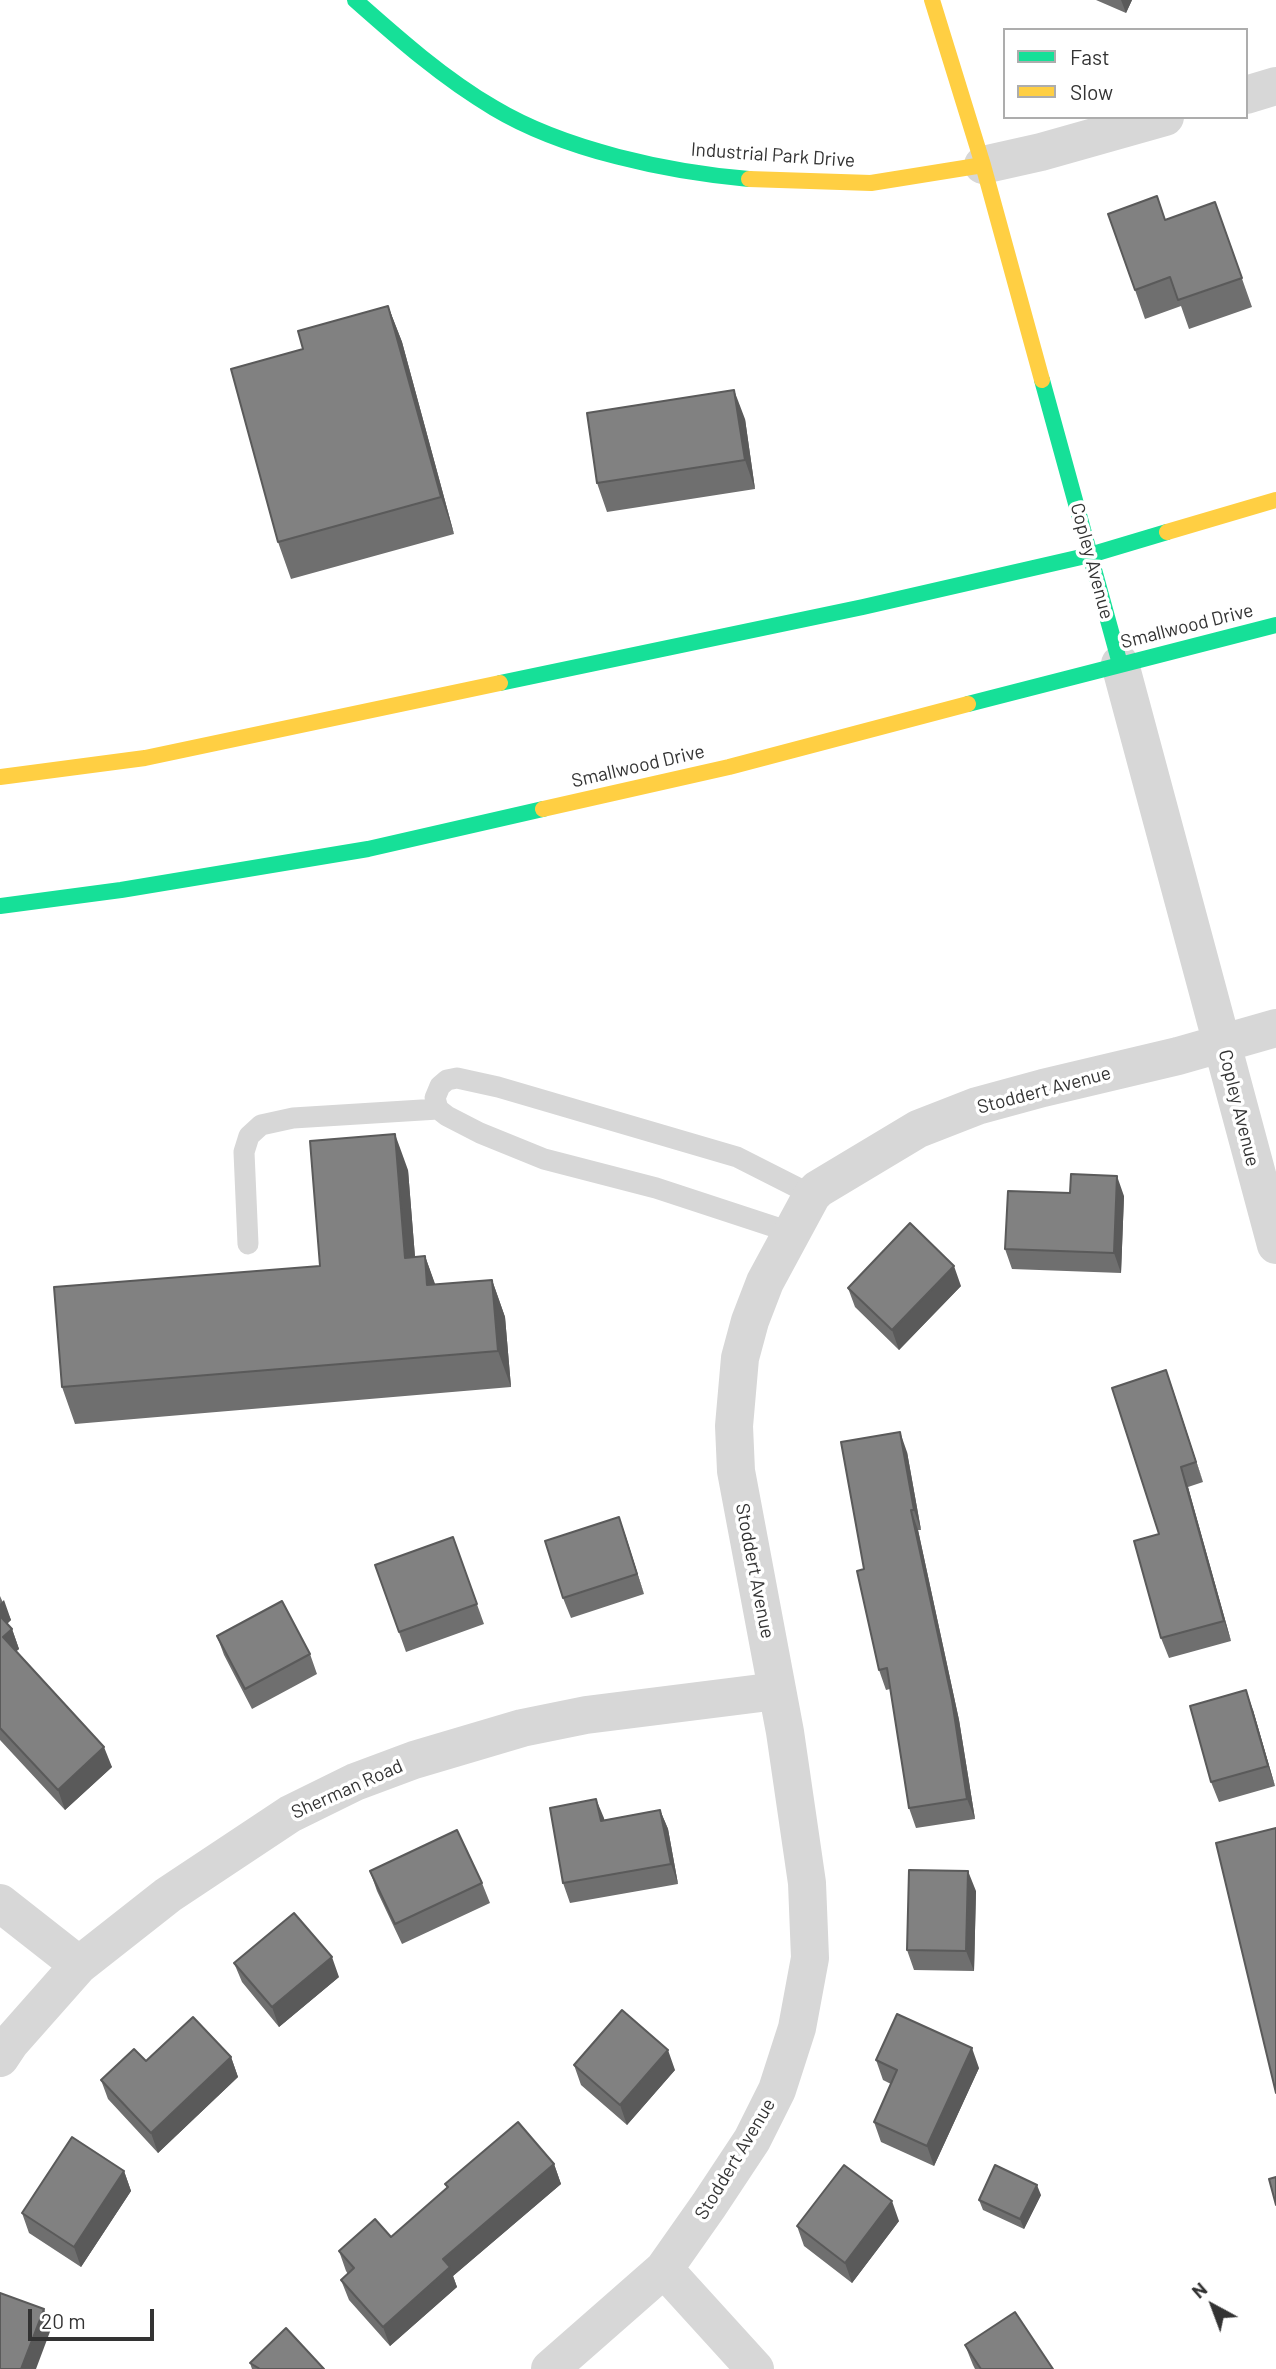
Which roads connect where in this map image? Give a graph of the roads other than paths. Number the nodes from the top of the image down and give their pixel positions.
1 (355, 0) edge
2 (932, 0) edge
3 (1276, 86) edge
4 (1248, 93) edge
5 (1158, 119) edge
6 (983, 164) junction
7 (1276, 500) edge
8 (1090, 555) junction
9 (1276, 625) edge
10 (1120, 664) junction
11 (0, 776) edge
12 (0, 906) edge
13 (1276, 1028) edge
14 (1223, 1044) junction
15 (438, 1109) junction
16 (812, 1195) junction
17 (793, 1233) junction
18 (248, 1244) dead end
19 (1276, 1245) edge
20 (777, 1691) junction
21 (0, 1903) edge
22 (79, 1965) junction
23 (0, 2058) edge
24 (664, 2269) junction
25 (550, 2369) edge
26 (755, 2369) edge

1 - 6 main road, Industrial Park Drive
2 - 6 main road, Copley Avenue
3 - 4 street
5 - 6 street
6 - 8 main road, Copley Avenue
7 - 8 main road
8 - 10 main road, Copley Avenue
8 - 11 main road
9 - 10 main road, Smallwood Drive
10 - 12 main road, Smallwood Drive
10 - 14 street, Copley Avenue
13 - 14 street, Stoddert Avenue
14 - 16 street, Stoddert Avenue
14 - 19 street, Copley Avenue
15 - 16 lane
15 - 17 lane
15 - 18 lane
16 - 17 street, Stoddert Avenue
17 - 20 street, Stoddert Avenue
20 - 22 street, Sherman Road
20 - 24 street, Stoddert Avenue
21 - 22 street
22 - 23 street, Sherman Road
24 - 25 street, Stoddert Avenue
24 - 26 street

